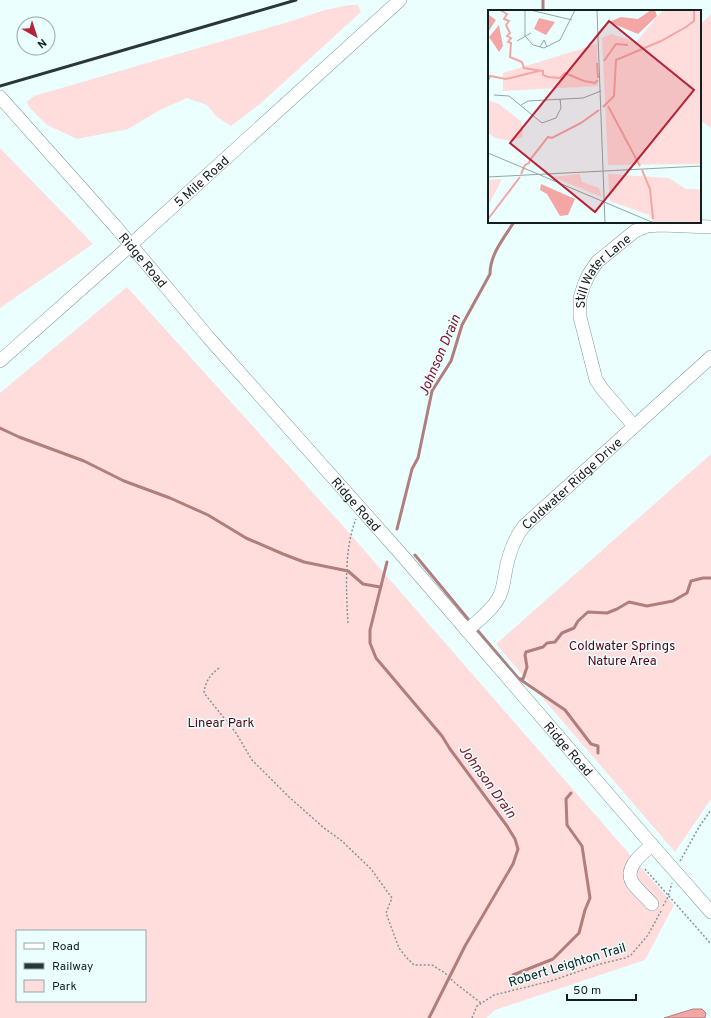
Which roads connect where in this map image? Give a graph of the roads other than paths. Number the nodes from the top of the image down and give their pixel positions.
1 (400, 0) edge
2 (0, 97) edge
3 (711, 227) edge
4 (130, 244) junction
5 (711, 357) edge
6 (0, 361) edge
7 (634, 426) junction
8 (467, 631) junction
9 (652, 846) junction
10 (652, 904) dead end
11 (711, 912) edge

1 - 4 street, 5 Mile Road
2 - 4 street, Ridge Road
3 - 7 street, Still Water Lane
4 - 6 street, 5 Mile Road
4 - 8 street, Ridge Road
5 - 7 street, Coldwater Ridge Drive
7 - 8 street, Coldwater Ridge Drive
8 - 9 street, Ridge Road
9 - 10 street
9 - 11 street, Ridge Road

